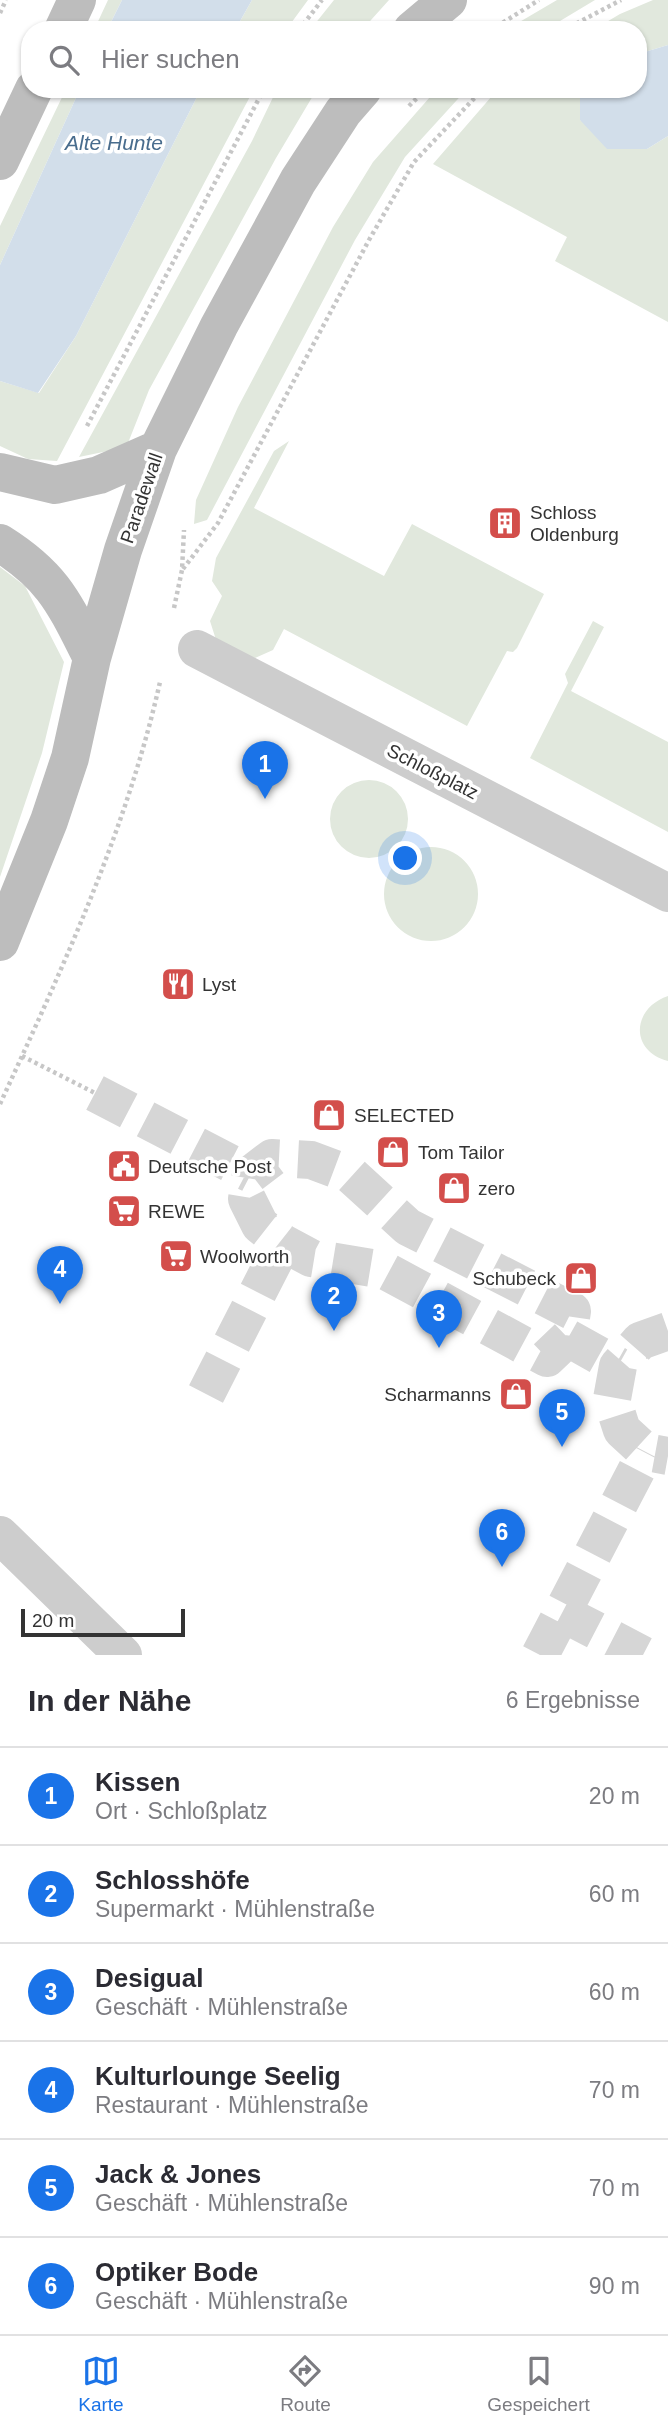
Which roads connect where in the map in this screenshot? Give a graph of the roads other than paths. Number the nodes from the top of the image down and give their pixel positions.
1 (77, 0) edge
2 (449, 0) edge
3 (67, 21) edge
4 (423, 21) edge
5 (30, 98) edge
6 (355, 98) edge
7 (0, 161) edge
8 (158, 449) junction
9 (0, 472) edge
10 (0, 542) edge
11 (197, 649) dead end
12 (92, 658) junction
13 (668, 893) edge
14 (0, 942) edge
15 (0, 1535) edge
16 (123, 1655) edge

1 - 3 street
2 - 4 street
5 - 7 street
6 - 8 street, Paradewall
8 - 9 street
8 - 12 street, Paradewall
10 - 12 street
11 - 13 street, Schloßplatz
12 - 14 street, Paradewall
15 - 16 street

